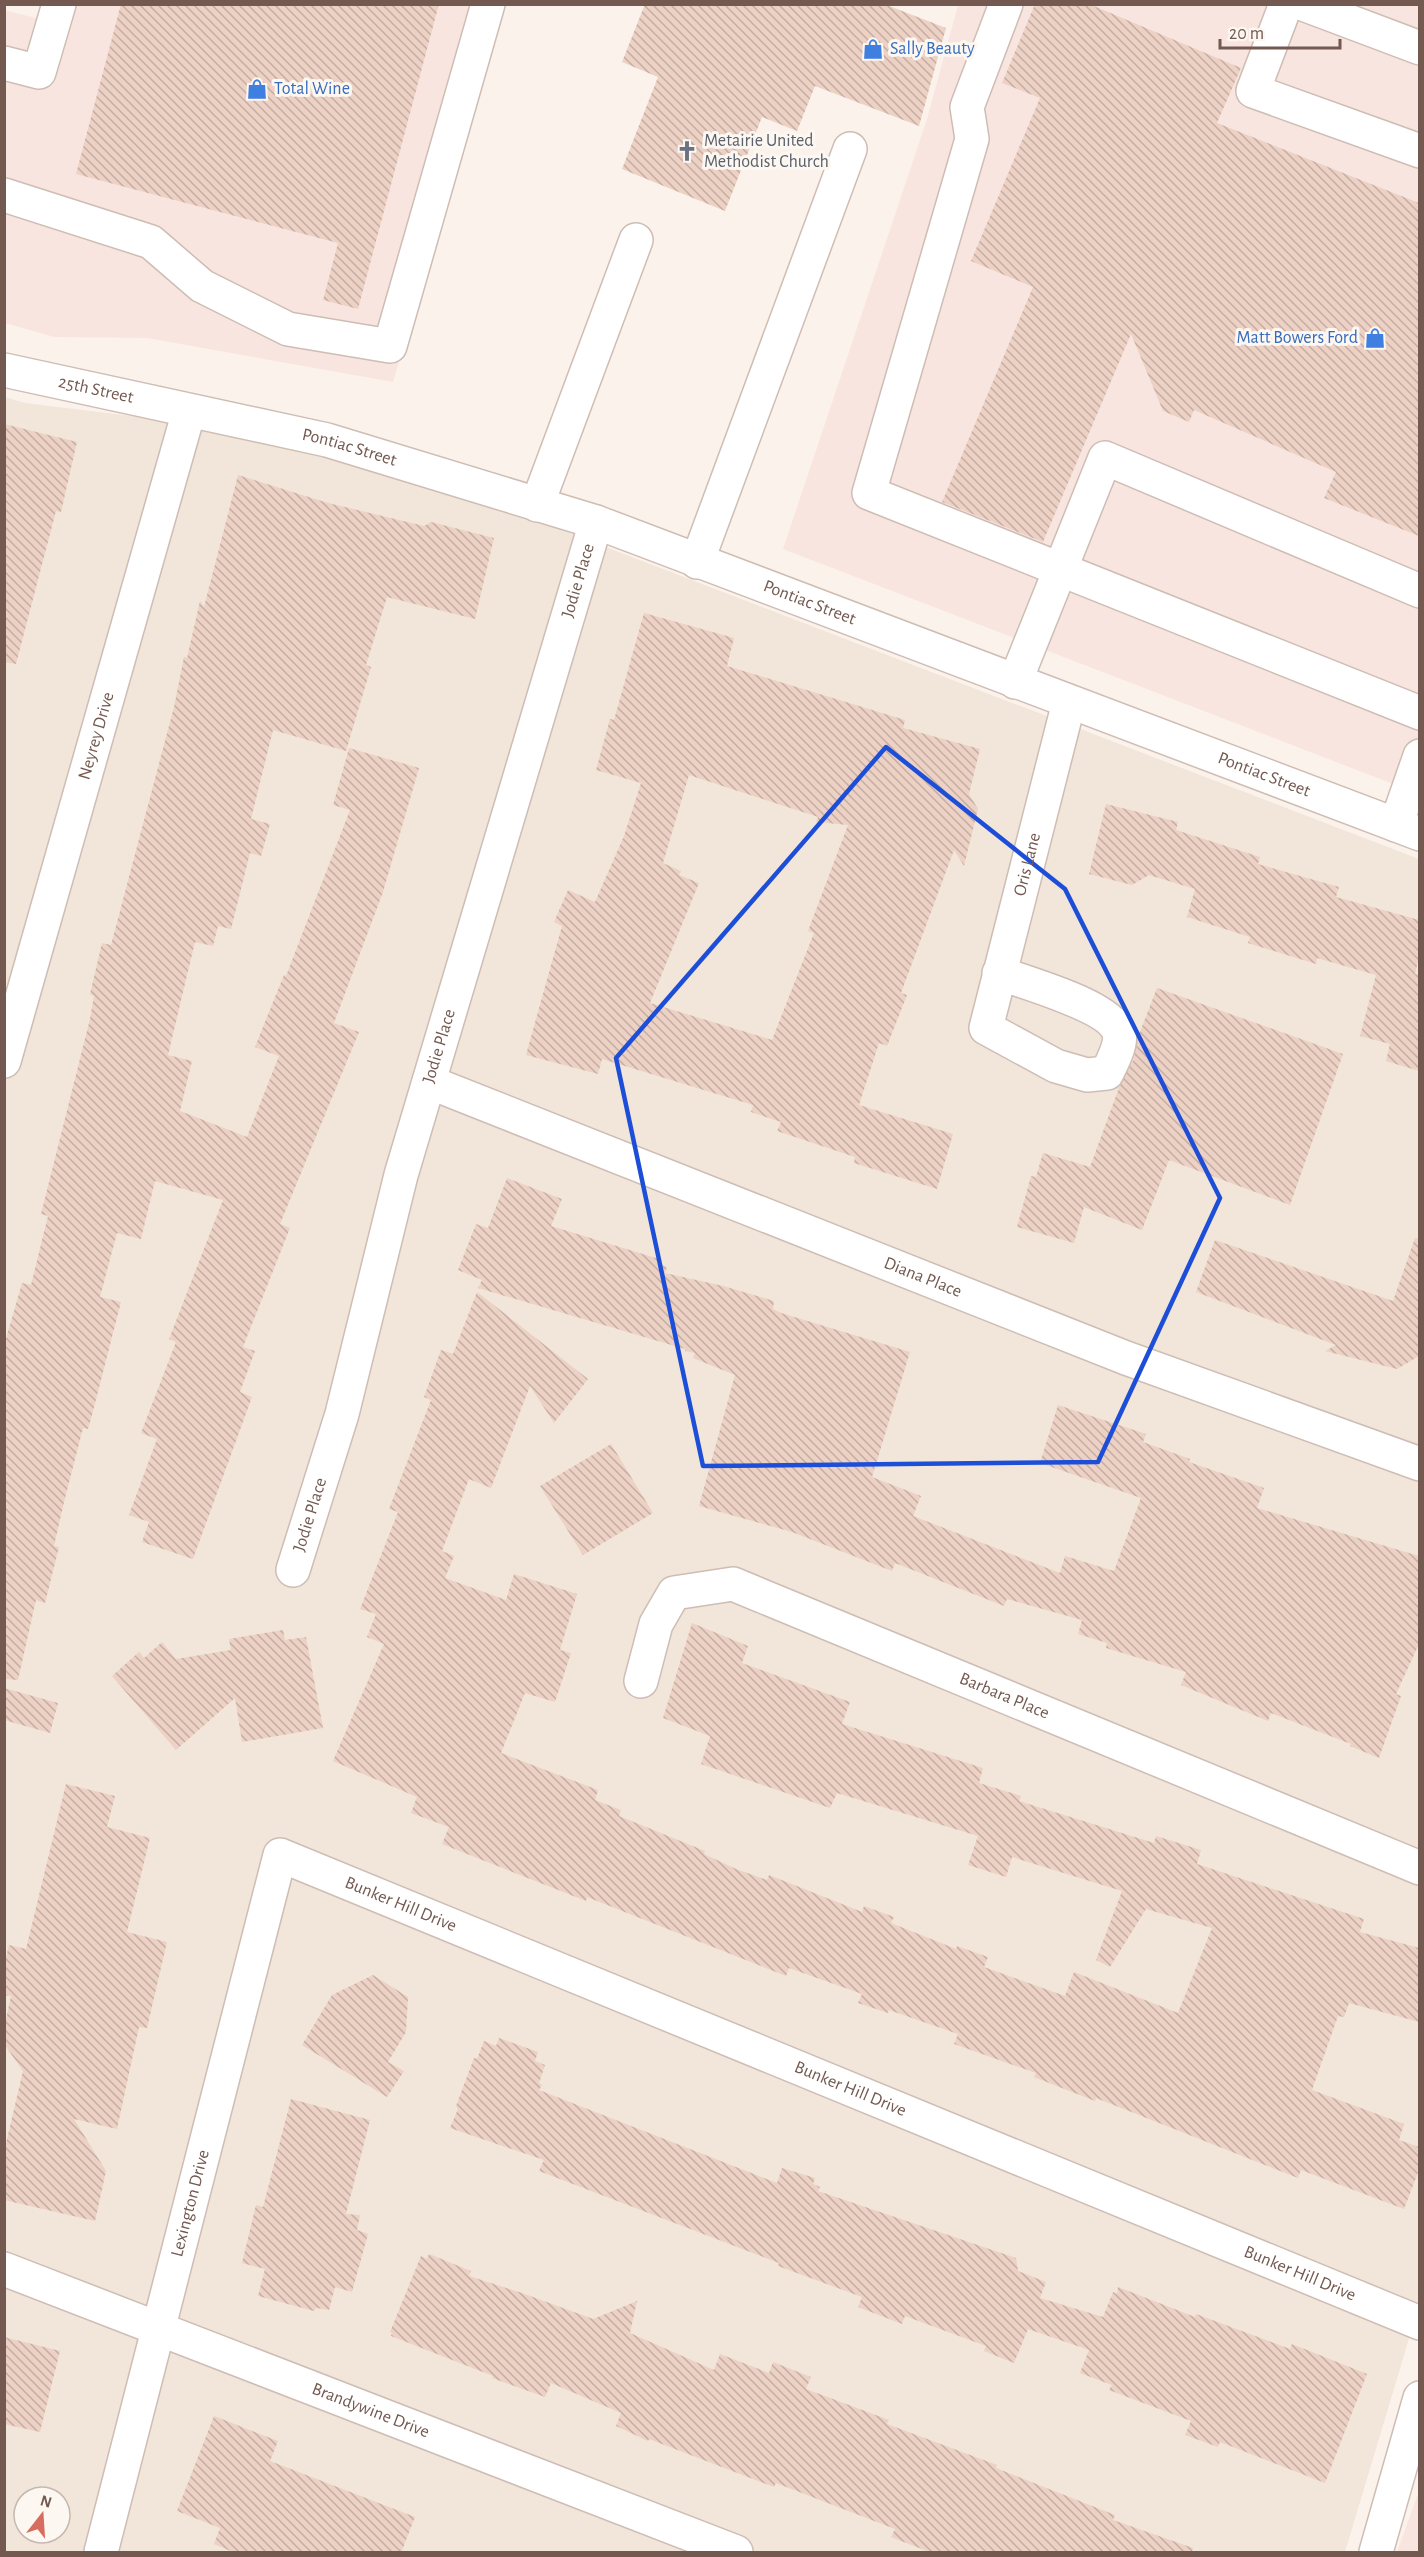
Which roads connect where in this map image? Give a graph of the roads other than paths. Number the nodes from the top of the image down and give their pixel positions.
1 (59, 4) edge
2 (488, 4) edge
3 (1006, 4) edge
4 (1286, 4) edge
5 (1303, 4) edge
6 (1419, 48) edge
7 (4, 63) edge
8 (850, 149) dead end
9 (1419, 152) edge
10 (4, 195) edge
11 (636, 240) dead end
12 (4, 370) edge
13 (189, 411) junction
14 (537, 505) junction
15 (596, 522) junction
16 (697, 562) junction
17 (1059, 569) junction
18 (1419, 591) edge
19 (1015, 682) junction
20 (1069, 702) junction
21 (1419, 713) edge
22 (1419, 756) edge
23 (1408, 830) edge
24 (999, 974) junction
25 (4, 1061) edge
26 (429, 1082) junction
27 (1419, 1464) edge
28 (293, 1570) dead end
29 (641, 1682) dead end
30 (280, 1855) joint
31 (1419, 1868) edge
32 (4, 2269) edge
33 (1419, 2323) edge
34 (159, 2328) junction
35 (1419, 2398) edge
36 (101, 2553) edge
37 (736, 2553) edge
38 (1376, 2553) edge

1 - 7 street
2 - 10 street
3 - 17 street
4 - 9 street
5 - 6 street
8 - 16 street
11 - 14 street
12 - 13 street, 25th Street
13 - 14 street, Pontiac Street
13 - 25 street, Neyrey Drive
14 - 15 street, Pontiac Street
15 - 16 street, Pontiac Street
15 - 26 street, Jodie Place
16 - 19 street, Pontiac Street
17 - 18 street
17 - 19 street
17 - 21 street
19 - 20 street, Pontiac Street
20 - 23 street, Pontiac Street
20 - 24 street, Oris Lane
22 - 23 street
24 - 24 street, Oris Lane
26 - 27 street, Diana Place
26 - 28 street, Jodie Place
29 - 31 street, Barbara Place
30 - 33 street, Bunker Hill Drive
30 - 34 street, Lexington Drive
32 - 34 street, Brandywine Drive
34 - 36 street, Lexington Drive
34 - 37 street, Brandywine Drive
35 - 38 street

